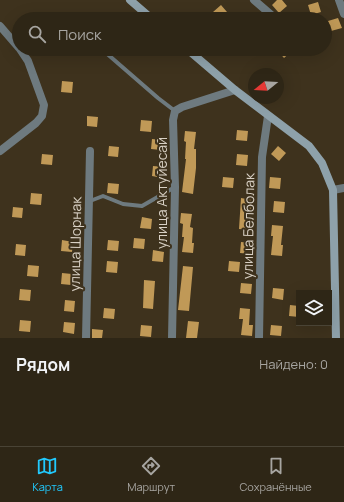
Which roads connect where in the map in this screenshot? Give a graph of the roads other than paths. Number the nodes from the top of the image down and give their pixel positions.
1 (130, 0) edge
2 (254, 0) edge
3 (339, 0) edge
4 (144, 12) edge
5 (268, 12) edge
6 (344, 14) edge
7 (0, 26) edge
8 (12, 40) edge
9 (25, 56) edge
10 (110, 56) edge
11 (195, 56) edge
12 (235, 90) junction
13 (175, 111) junction
14 (268, 116) junction
15 (0, 151) edge
16 (90, 151) dead end
17 (175, 187) junction
18 (344, 188) edge
19 (334, 190) junction
20 (89, 201) junction
21 (86, 338) edge
22 (172, 338) edge
23 (260, 338) edge
24 (336, 338) edge

1 - 4 street
2 - 5 street
3 - 6 street
7 - 8 street
9 - 15 street
10 - 13 lane
11 - 12 street
12 - 13 street
12 - 14 street
13 - 17 street, улица Актуйесай
14 - 19 street
14 - 23 street, улица Белболак
16 - 20 street, улица Шорнак
17 - 20 lane
17 - 22 street, улица Актуйесай
18 - 19 street
19 - 24 street
20 - 21 street, улица Шорнак

